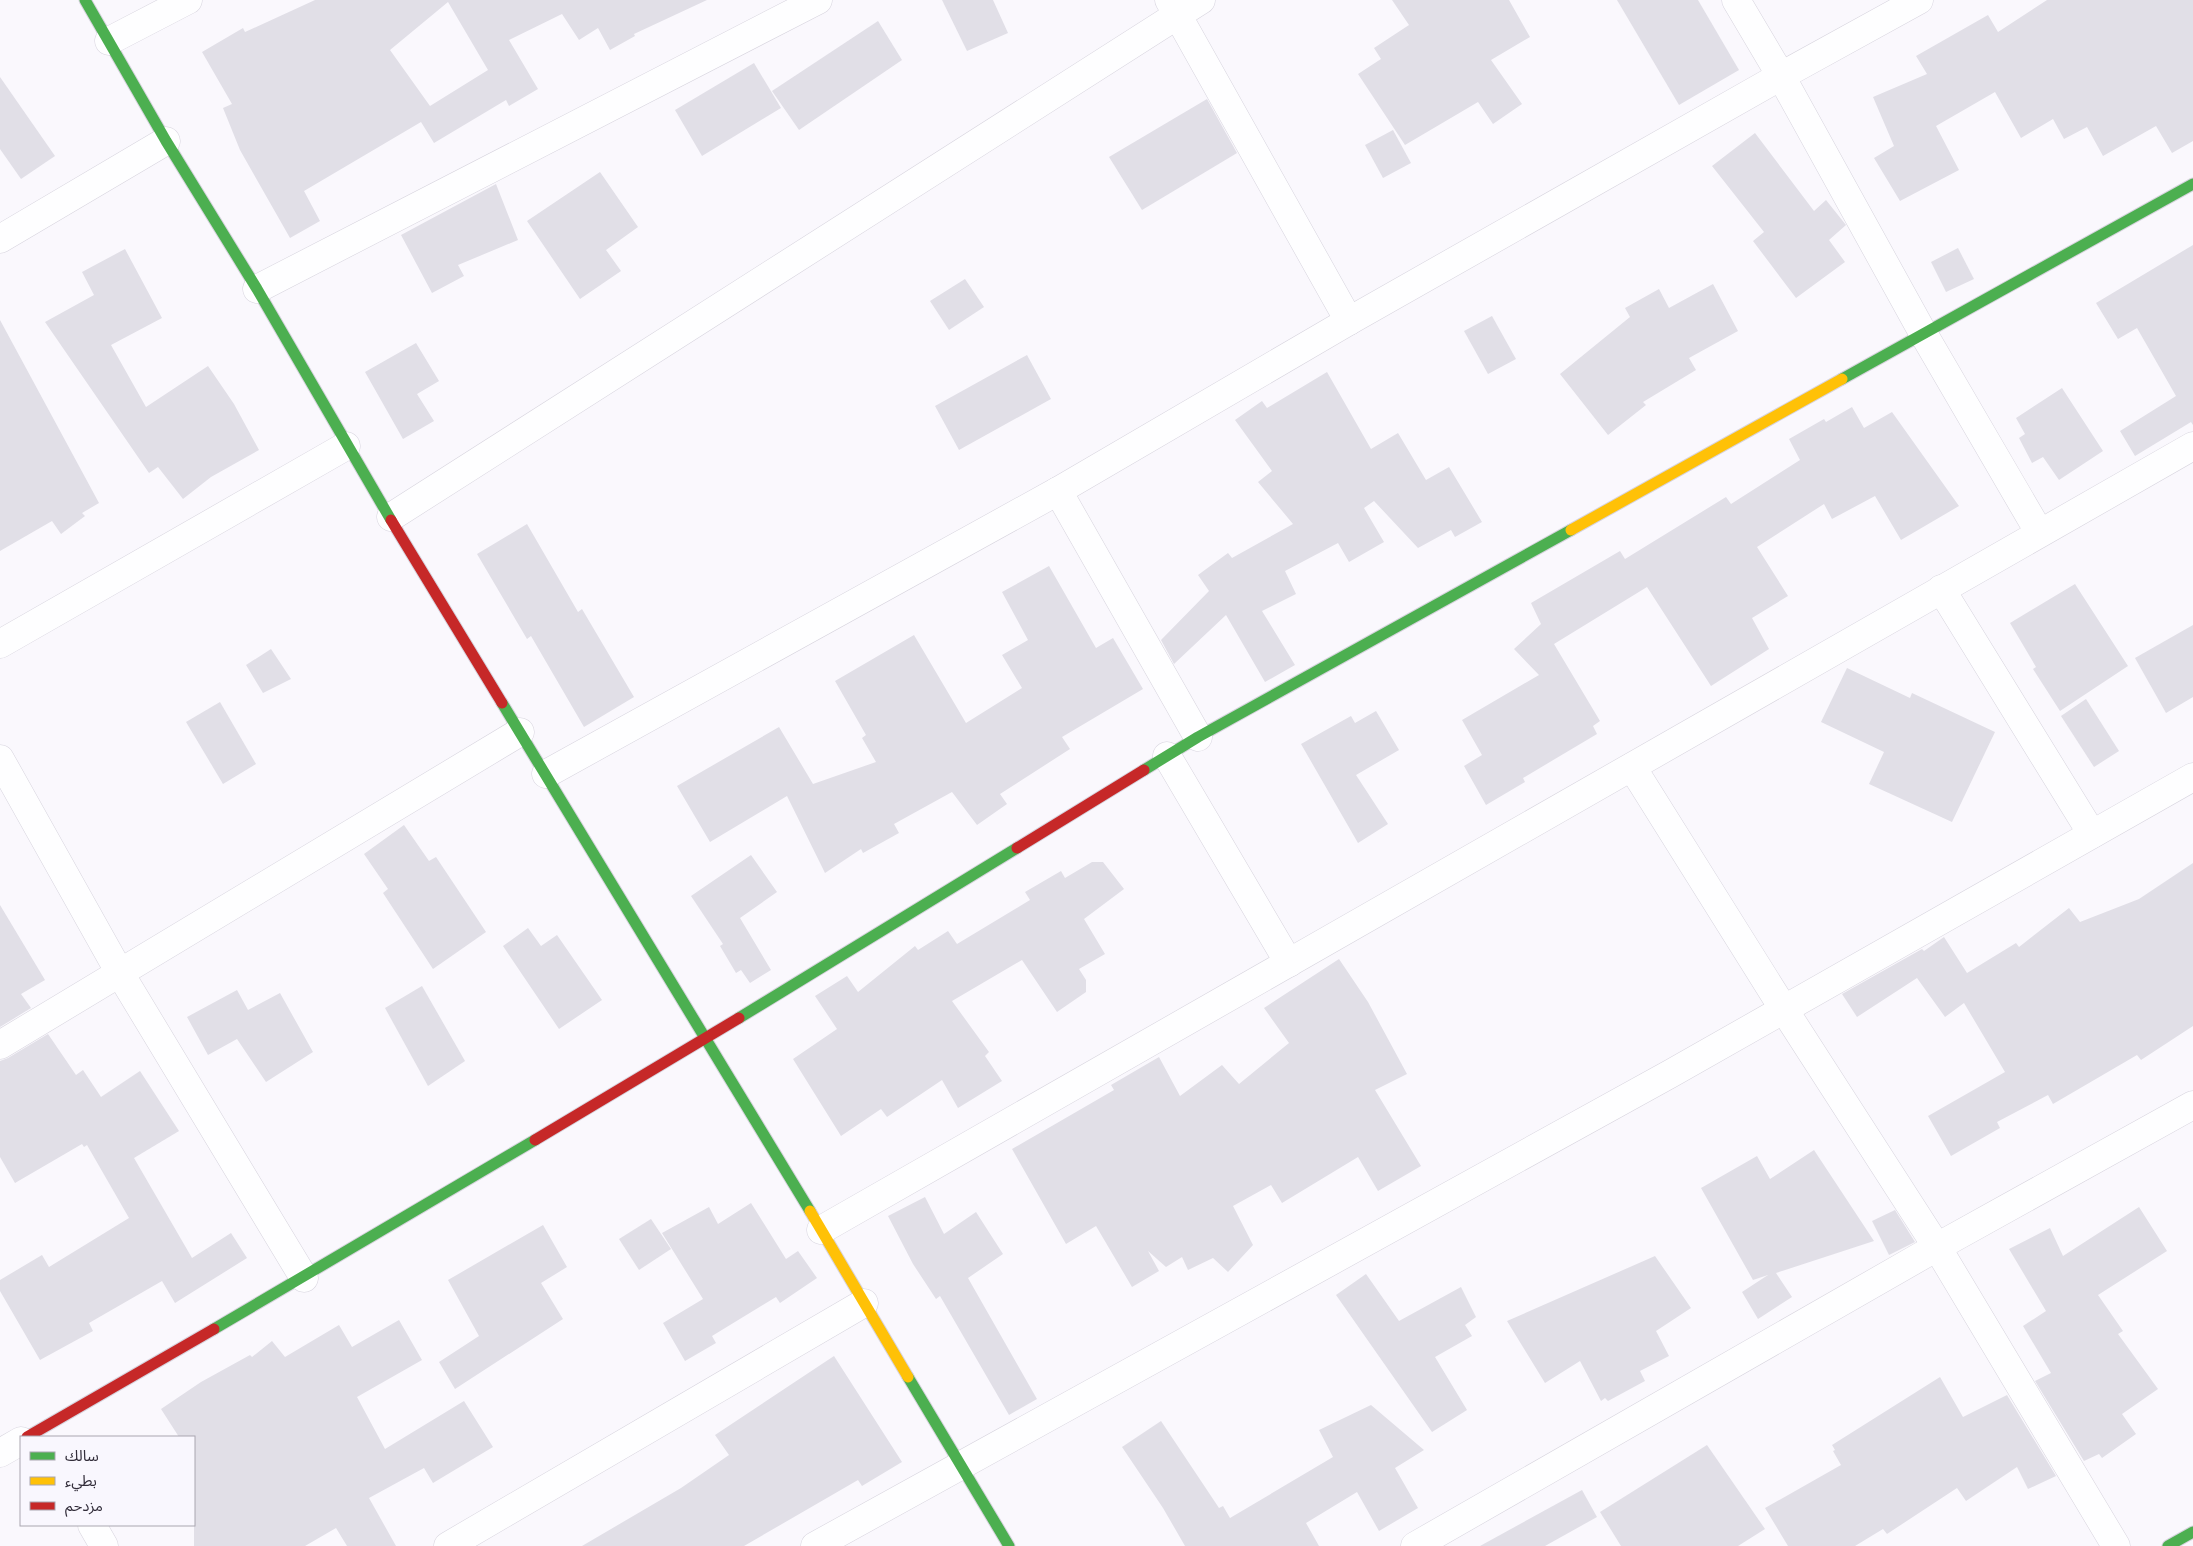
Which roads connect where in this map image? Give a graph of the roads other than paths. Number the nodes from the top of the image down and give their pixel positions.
1 (85, 0) edge
2 (188, 0) edge
3 (818, 0) edge
4 (1201, 0) edge
5 (1736, 0) edge
6 (1919, 0) edge
7 (1174, 7) edge
8 (109, 41) junction
9 (1781, 76) junction
10 (166, 141) junction
11 (2193, 184) edge
12 (0, 238) edge
13 (257, 289) junction
14 (1350, 321) junction
15 (1922, 333) junction
16 (346, 446) junction
17 (2193, 446) edge
18 (1058, 491) junction
19 (391, 517) junction
20 (2039, 532) junction
21 (1941, 589) junction
22 (0, 644) edge
23 (520, 732) junction
24 (1198, 737) junction
25 (1167, 756) junction
26 (0, 759) edge
27 (1632, 767) junction
28 (546, 774) junction
29 (2193, 777) edge
30 (2092, 834) junction
31 (1289, 963) junction
32 (121, 975) junction
33 (1783, 1008) junction
34 (705, 1039) junction
35 (0, 1045) edge
36 (2193, 1105) edge
37 (821, 1230) junction
38 (1937, 1247) junction
39 (304, 1278) junction
40 (864, 1303) junction
41 (32, 1436) edge
42 (20, 1442) edge
43 (0, 1453) edge
44 (961, 1466) junction
45 (93, 1526) edge
46 (2193, 1532) edge
47 (104, 1546) edge
48 (448, 1546) edge
49 (815, 1546) edge
50 (1009, 1546) edge
51 (1415, 1546) edge
52 (2116, 1546) edge
53 (2168, 1546) edge

1 - 8 street
2 - 8 street
3 - 13 street
4 - 7 street
5 - 9 street
6 - 9 street
7 - 14 street
7 - 19 street
8 - 10 street
9 - 14 street
9 - 15 street
10 - 12 street
10 - 13 street
11 - 15 street
13 - 16 street
14 - 18 street
15 - 20 street
15 - 24 street
16 - 19 street
16 - 22 street
17 - 20 street
18 - 24 street
18 - 28 street
19 - 23 street
20 - 21 street
21 - 27 street
21 - 30 street
23 - 28 street
23 - 32 street
24 - 25 street
25 - 31 street
25 - 34 street
26 - 32 street
27 - 31 street
27 - 33 street
28 - 34 street
29 - 30 street
30 - 33 street
31 - 37 street
32 - 35 street
32 - 39 street
33 - 38 street
33 - 44 street
34 - 37 street
34 - 39 street
36 - 38 street
37 - 40 street
38 - 51 street
38 - 52 street
39 - 41 street
40 - 44 street
40 - 48 street
42 - 43 street
44 - 49 street
44 - 50 street
45 - 47 street
46 - 53 street

